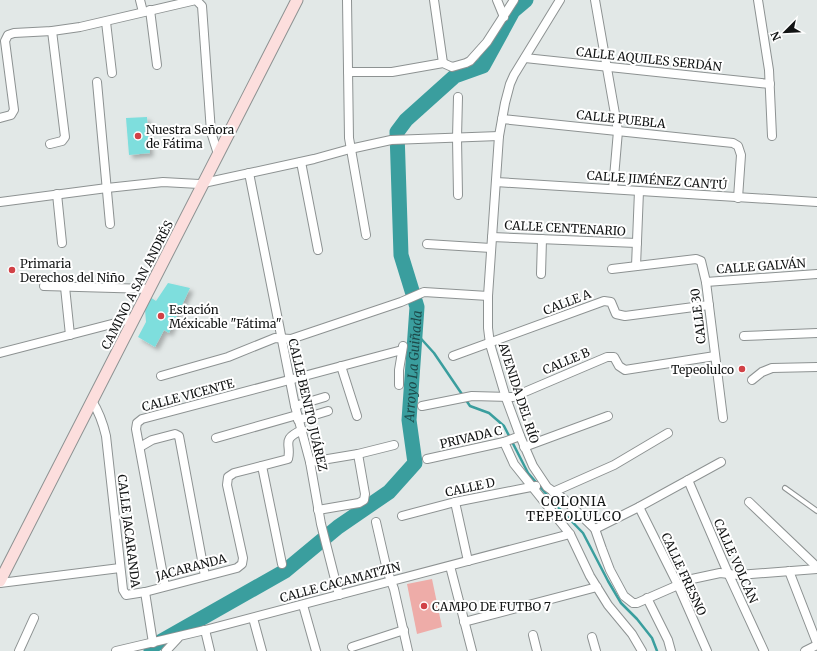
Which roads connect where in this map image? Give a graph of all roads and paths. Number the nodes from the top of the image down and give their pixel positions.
1 (140, 0) edge
2 (296, 0) edge
3 (347, 0) edge
4 (434, 0) edge
5 (498, 0) edge
6 (514, 0) edge
7 (560, 0) edge
8 (595, 0) edge
9 (758, 0) edge
10 (147, 11) junction
11 (504, 17) junction
12 (106, 22) junction
13 (52, 31) junction
14 (3, 58) edge
15 (525, 58) junction
16 (443, 63) junction
17 (157, 65) dead end
18 (606, 67) junction
19 (348, 72) junction
20 (112, 73) dead end
21 (97, 82) dead end
22 (770, 84) junction
23 (458, 97) dead end
24 (0, 118) edge
25 (502, 119) junction
26 (618, 131) junction
27 (499, 136) junction
28 (772, 136) dead end
29 (456, 138) junction
30 (50, 144) dead end
31 (350, 149) junction
32 (218, 154) junction
33 (301, 162) junction
34 (249, 173) junction
35 (496, 182) junction
36 (204, 183) junction
37 (107, 188) junction
38 (613, 189) junction
39 (639, 191) junction
40 (57, 194) junction
41 (458, 195) dead end
42 (738, 198) junction
43 (0, 202) edge
44 (817, 202) edge
45 (110, 224) dead end
46 (366, 235) dead end
47 (492, 236) junction
48 (542, 239) junction
49 (62, 243) dead end
50 (637, 243) junction
51 (427, 244) dead end
52 (491, 248) junction
53 (318, 250) dead end
54 (636, 266) junction
55 (612, 269) dead end
56 (541, 274) dead end
57 (817, 274) edge
58 (706, 282) junction
59 (44, 286) dead end
60 (65, 287) junction
61 (149, 289) junction
62 (488, 296) junction
63 (710, 305) junction
64 (135, 318) junction
65 (817, 332) edge
66 (70, 335) junction
67 (744, 336) dead end
68 (281, 339) junction
69 (490, 344) junction
70 (0, 353) edge
71 (453, 356) dead end
72 (715, 356) junction
73 (341, 366) junction
74 (817, 367) edge
75 (161, 376) dead end
76 (290, 380) junction
77 (752, 380) dead end
78 (398, 385) dead end
79 (325, 397) dead end
80 (506, 398) junction
81 (92, 401) junction
82 (295, 406) junction
83 (422, 406) dead end
84 (328, 411) dead end
85 (357, 416) dead end
86 (608, 416) dead end
87 (298, 418) junction
88 (723, 418) dead end
89 (302, 430) junction
90 (668, 433) dead end
91 (216, 438) dead end
92 (511, 439) junction
93 (394, 445) dead end
94 (140, 447) junction
95 (524, 447) junction
96 (358, 454) junction
97 (427, 459) dead end
98 (310, 462) junction
99 (721, 462) dead end
100 (262, 466) junction
101 (688, 480) junction
102 (538, 485) junction
103 (786, 488) dead end
104 (552, 492) junction
105 (456, 502) junction
106 (748, 502) dead end
107 (639, 507) junction
108 (318, 510) junction
109 (817, 511) edge
110 (402, 516) dead end
111 (376, 522) dead end
112 (595, 528) junction
113 (570, 534) junction
114 (468, 561) junction
115 (282, 564) dead end
116 (450, 566) junction
117 (120, 568) junction
118 (817, 568) edge
119 (789, 571) junction
120 (728, 573) junction
121 (205, 576) junction
122 (391, 580) junction
123 (0, 582) edge
124 (678, 585) junction
125 (165, 586) junction
126 (597, 587) junction
127 (145, 592) junction
128 (339, 595) junction
129 (647, 598) junction
130 (303, 605) junction
131 (34, 618) dead end
132 (253, 618) junction
133 (464, 622) junction
134 (205, 630) junction
135 (404, 630) junction
136 (533, 635) dead end
137 (177, 637) junction
138 (592, 637) dead end
139 (155, 643) junction
140 (817, 644) edge
141 (352, 647) dead end
142 (134, 649) edge
143 (19, 651) edge
144 (116, 651) edge
145 (166, 651) edge
146 (210, 651) edge
147 (262, 651) edge
148 (316, 651) edge
149 (408, 651) edge
150 (472, 651) edge
151 (537, 651) edge
152 (596, 651) edge
153 (642, 651) edge
154 (671, 651) edge
155 (706, 651) edge
156 (764, 651) edge
157 (805, 651) edge

1 - 10 street
2 - 32 main road, CAMINO A SAN ANDRÉS
3 - 19 street
4 - 16 street
5 - 11 street
6 - 11 street
7 - 15 street, AVENIDA DEL RÍO
8 - 18 street
9 - 22 street
10 - 12 street
10 - 17 street
10 - 32 street
11 - 16 street
12 - 13 street
12 - 20 street
13 - 14 street
13 - 30 street
14 - 24 street
15 - 18 street, CALLE AQUILES SERDÁN
15 - 25 street, AVENIDA DEL RÍO
16 - 19 street
18 - 22 street, CALLE AQUILES SERDÁN
18 - 26 street
19 - 31 street
21 - 37 street
22 - 28 street
23 - 29 street
25 - 26 street, CALLE PUEBLA
25 - 27 street, AVENIDA DEL RÍO
26 - 38 street
26 - 42 street, CALLE PUEBLA
27 - 29 street
27 - 35 street, AVENIDA DEL RÍO
29 - 31 street
29 - 41 street
31 - 33 street
31 - 46 street
32 - 36 main road, CAMINO A SAN ANDRÉS
33 - 34 street
33 - 53 street
34 - 36 street
34 - 68 street, CALLE BENITO JUÁREZ
35 - 38 street, CALLE JIMÉNEZ CANTÚ
35 - 47 street, AVENIDA DEL RÍO
36 - 37 street
36 - 61 main road, CAMINO A SAN ANDRÉS
37 - 40 street
37 - 45 street
38 - 39 street, CALLE JIMÉNEZ CANTÚ
39 - 42 street, CALLE JIMÉNEZ CANTÚ
39 - 50 street
40 - 43 street
40 - 49 street
42 - 44 street, CALLE JIMÉNEZ CANTÚ
47 - 48 street, CALLE CENTENARIO
47 - 52 street, AVENIDA DEL RÍO
48 - 50 street, CALLE CENTENARIO
48 - 56 street
50 - 54 street
51 - 52 street
52 - 62 street, AVENIDA DEL RÍO
54 - 55 street
54 - 58 street, CALLE 30
57 - 58 street, CALLE GALVÁN
58 - 63 street, CALLE 30
59 - 60 street
60 - 61 street
60 - 66 street
61 - 64 main road, CAMINO A SAN ANDRÉS
62 - 68 street
62 - 69 street, AVENIDA DEL RÍO
63 - 69 street, CALLE A
63 - 72 street, CALLE 30
64 - 66 street
64 - 81 main road, CAMINO A SAN ANDRÉS
65 - 67 street
66 - 70 street
68 - 75 street
68 - 76 street, CALLE BENITO JUÁREZ
69 - 71 street, CALLE A
69 - 80 street, AVENIDA DEL RÍO
72 - 80 street, CALLE B
72 - 88 street, CALLE 30
73 - 76 street
73 - 78 street
73 - 85 street
74 - 77 street
76 - 82 street, CALLE BENITO JUÁREZ
76 - 94 street, CALLE VICENTE
79 - 82 street
80 - 83 street, CALLE B
80 - 92 street, AVENIDA DEL RÍO
81 - 117 street, CALLE JACARANDA
81 - 123 main road, CAMINO A SAN ANDRÉS
82 - 87 street, CALLE BENITO JUÁREZ
84 - 87 street
86 - 95 street
87 - 89 street, CALLE BENITO JUÁREZ
87 - 91 street
89 - 98 street, CALLE BENITO JUÁREZ
89 - 100 street
90 - 104 street
92 - 95 street, AVENIDA DEL RÍO
92 - 97 street, PRIVADA C
92 - 102 street
93 - 96 street
94 - 121 street
94 - 125 street, CALLE VICENTE
95 - 102 street, AVENIDA DEL RÍO
96 - 98 street
96 - 108 street
98 - 108 street, CALLE BENITO JUÁREZ
99 - 101 street
100 - 115 street
100 - 121 street, JACARANDA
101 - 107 street
101 - 120 street, CALLE VOLCÁN
102 - 104 street, AVENIDA DEL RÍO
102 - 105 street, CALLE D
102 - 113 street
103 - 109 lane
104 - 112 street, AVENIDA DEL RÍO
105 - 110 street, CALLE D
105 - 114 street
106 - 118 street
107 - 112 street
107 - 124 street, CALLE FRESNO
108 - 128 street, CALLE BENITO JUÁREZ
111 - 122 street
112 - 129 street, AVENIDA DEL RÍO
113 - 114 street, CALLE CACAMATZIN
113 - 126 street
114 - 116 street, CALLE CACAMATZIN
116 - 122 street, CALLE CACAMATZIN
116 - 133 street
117 - 123 street
117 - 127 street, CALLE JACARANDA
118 - 119 street
119 - 120 street
119 - 140 street
120 - 124 street
120 - 156 street, CALLE VOLCÁN
121 - 125 street, JACARANDA
122 - 128 street, CALLE CACAMATZIN
122 - 135 street
124 - 129 street
124 - 155 street, CALLE FRESNO
125 - 127 street, JACARANDA
126 - 133 street
126 - 153 street
127 - 139 street, CALLE JACARANDA
128 - 130 street, CALLE CACAMATZIN
129 - 154 street
130 - 132 street, CALLE CACAMATZIN
130 - 148 street
131 - 143 street
132 - 134 street, CALLE CACAMATZIN
132 - 147 street
133 - 150 street
134 - 137 street, CALLE CACAMATZIN
134 - 146 street
135 - 141 street
135 - 149 street
136 - 151 street
137 - 139 street, CALLE CACAMATZIN
137 - 145 street
138 - 152 street
139 - 142 street, CALLE CACAMATZIN
140 - 157 street
142 - 144 street, CALLE CACAMATZIN

